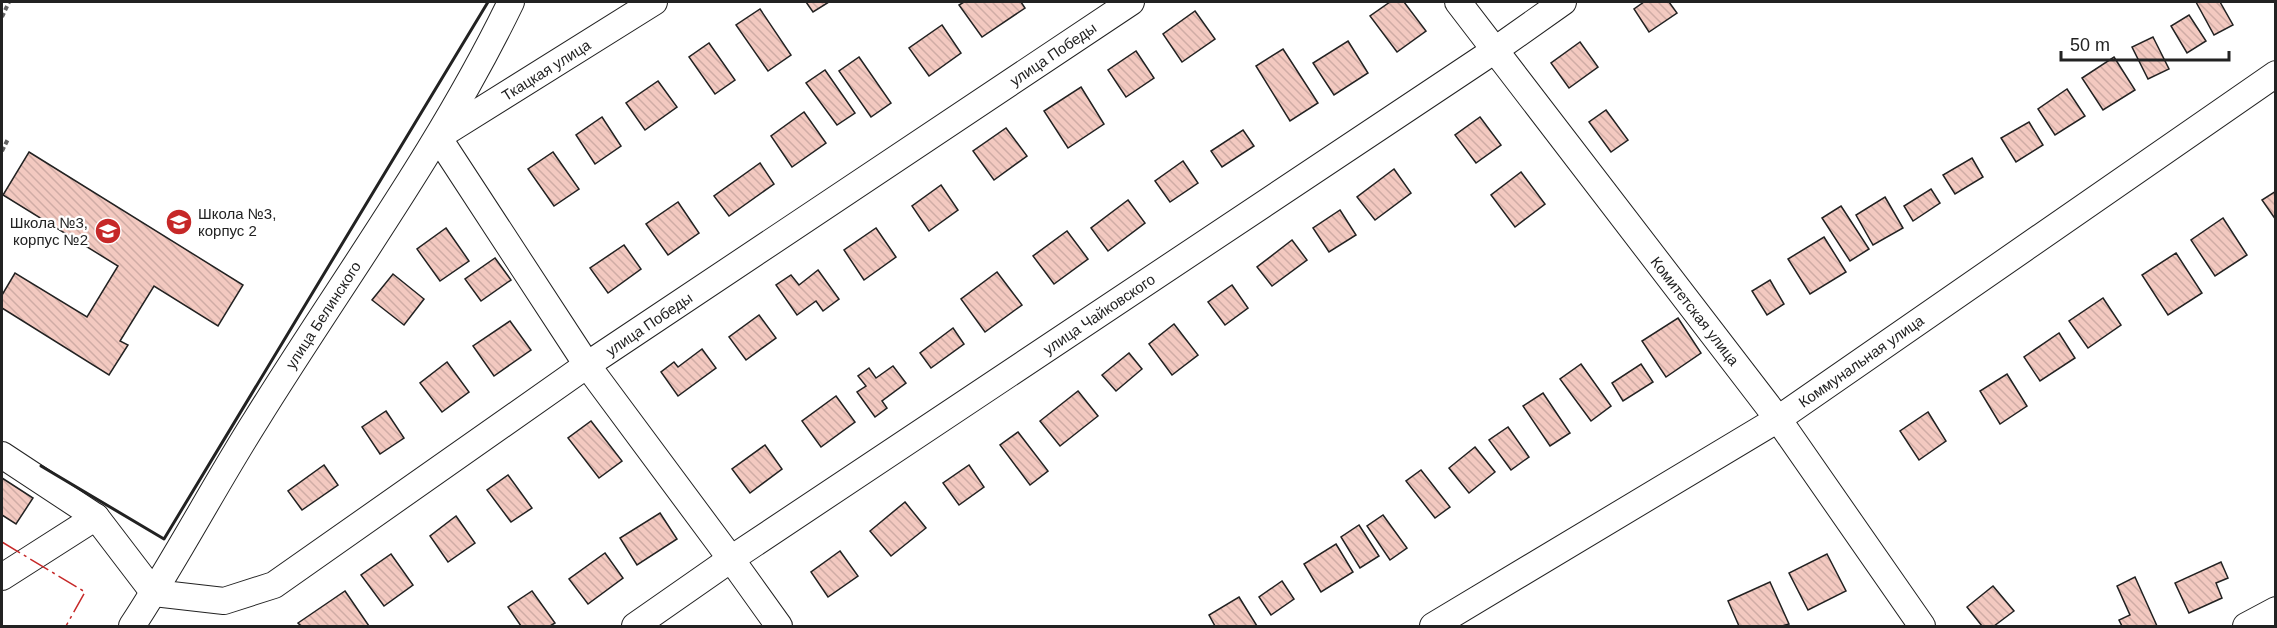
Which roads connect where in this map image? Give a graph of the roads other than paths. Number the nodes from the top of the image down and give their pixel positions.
1 (512, 2) edge
2 (654, 2) edge
3 (1131, 2) edge
4 (1458, 2) edge
5 (1563, 2) edge
6 (1494, 50) junction
7 (2276, 74) edge
8 (438, 137) junction
9 (588, 365) junction
10 (1778, 419) junction
11 (2, 455) edge
12 (96, 517) junction
13 (731, 559) junction
14 (2, 577) edge
15 (154, 594) junction
16 (2276, 610) edge
17 (132, 627) edge
18 (635, 627) edge
19 (779, 627) edge
20 (1433, 627) edge
21 (1922, 627) edge
22 (2246, 627) edge

1 - 8 street, улица Белинского
2 - 8 street, Ткацкая улица
3 - 9 street, улица Победы
4 - 6 street, Комитетская улица
5 - 6 street, улица Чайковского
6 - 10 street, Комитетская улица
6 - 13 street, улица Чайковского
7 - 10 street, Коммунальная улица
8 - 9 street
8 - 15 street, улица Белинского
9 - 13 street
9 - 15 street, улица Победы
10 - 20 street, Коммунальная улица
10 - 21 street, Комитетская улица
11 - 12 street
12 - 14 street
12 - 15 street
13 - 18 street, улица Чайковского
13 - 19 street
15 - 17 street, улица Белинского
16 - 22 street

